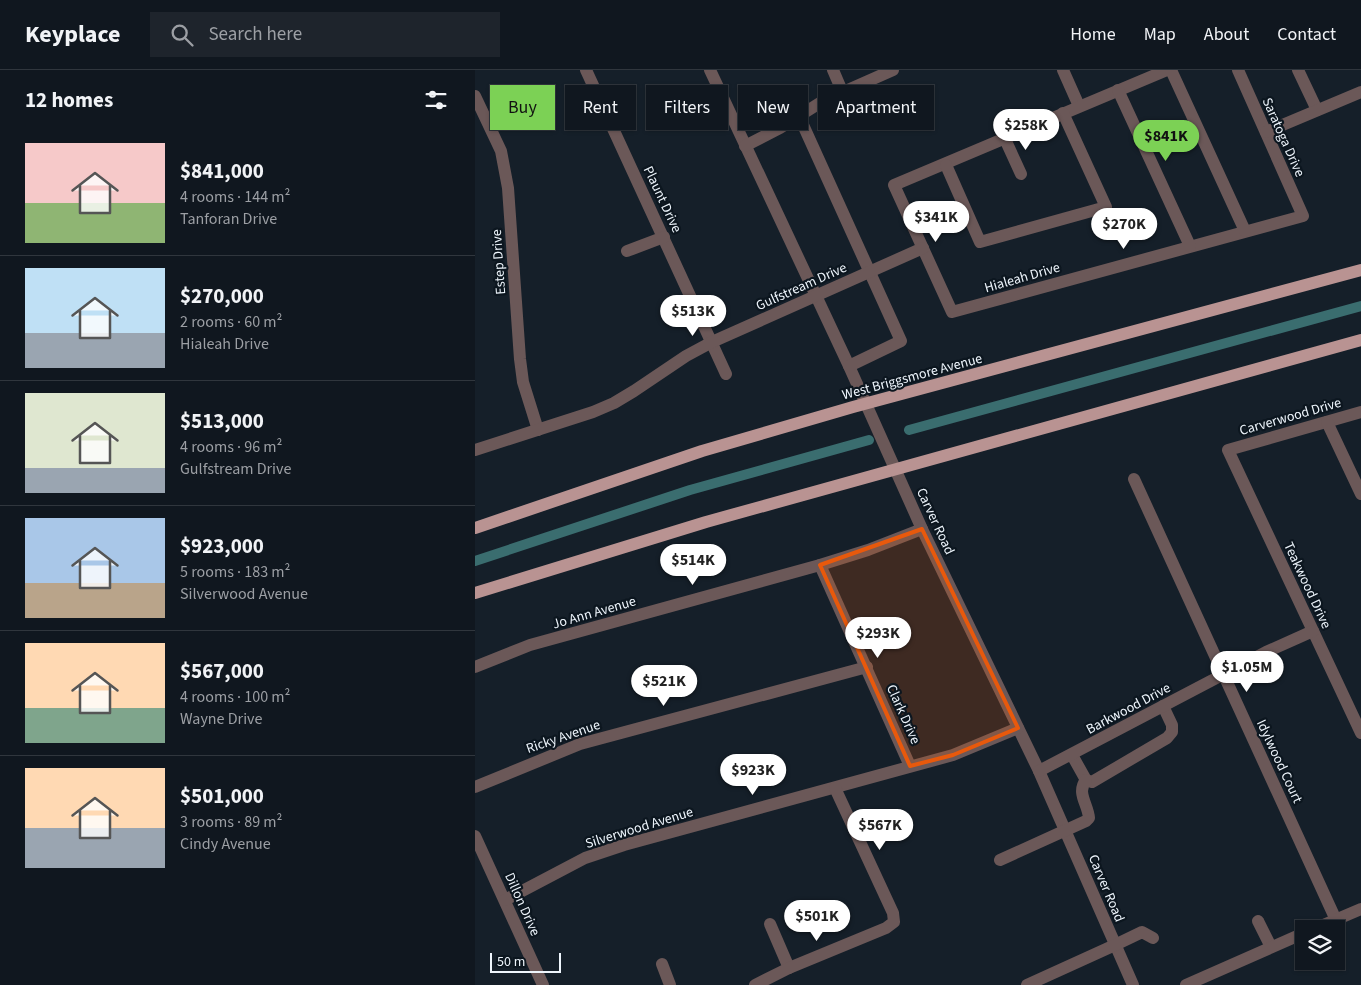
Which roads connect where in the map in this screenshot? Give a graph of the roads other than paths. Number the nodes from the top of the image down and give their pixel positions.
1 (586, 70) edge
2 (710, 70) edge
3 (833, 70) edge
4 (893, 70) edge
5 (1063, 70) edge
6 (1167, 70) edge
7 (1171, 70) edge
8 (1237, 70) edge
9 (1299, 70) edge
10 (840, 85) edge
11 (857, 85) edge
12 (1118, 90) junction
13 (1361, 92) edge
14 (475, 96) edge
15 (1079, 106) junction
16 (1317, 110) junction
17 (1063, 113) junction
18 (774, 130) edge
19 (805, 130) edge
20 (1266, 132) junction
21 (1005, 139) junction
22 (745, 146) junction
23 (946, 165) junction
24 (1021, 174) dead end
25 (1303, 216) joint
26 (1245, 231) junction
27 (664, 236) junction
28 (1190, 246) junction
29 (923, 248) junction
30 (627, 251) dead end
31 (1361, 270) edge
32 (869, 272) junction
33 (816, 297) junction
34 (1361, 340) edge
35 (712, 342) junction
36 (849, 366) junction
37 (726, 374) dead end
38 (866, 404) junction
39 (1361, 412) edge
40 (1327, 422) junction
41 (538, 430) junction
42 (475, 450) edge
43 (1228, 450) joint
44 (895, 470) junction
45 (1134, 479) dead end
46 (1361, 494) edge
47 (475, 528) edge
48 (922, 529) junction
49 (820, 565) junction
50 (475, 593) edge
51 (1313, 631) junction
52 (867, 666) junction
53 (475, 667) edge
54 (1223, 674) junction
55 (1163, 706) junction
56 (1018, 728) junction
57 (1361, 733) edge
58 (1072, 755) junction
59 (910, 766) junction
60 (1039, 771) junction
61 (1086, 780) junction
62 (475, 787) edge
63 (835, 788) junction
64 (1066, 830) junction
65 (475, 836) edge
66 (1000, 860) dead end
67 (505, 900) junction
68 (1361, 909) edge
69 (1259, 920) dead end
70 (1336, 920) joint
71 (770, 924) dead end
72 (1295, 937) edge
73 (1153, 938) dead end
74 (1115, 945) junction
75 (1271, 947) junction
76 (661, 964) dead end
77 (789, 968) junction
78 (1044, 982) edge
79 (543, 985) edge
80 (670, 985) edge
81 (755, 985) edge
82 (1027, 985) edge
83 (1133, 985) edge
84 (1186, 985) edge

1 - 27 street, Plaunt Drive
2 - 22 street, Carver Road
3 - 10 street
4 - 11 street
5 - 15 street
6 - 12 street
7 - 26 street
8 - 20 street, Saratoga Drive
9 - 16 street
12 - 15 street
12 - 28 street
13 - 16 street
14 - 41 street, Estep Drive
15 - 17 street
16 - 20 street
17 - 21 street
17 - 23 street
18 - 22 street
19 - 32 street
20 - 25 street, Saratoga Drive
21 - 23 street
21 - 24 street
22 - 33 street, Carver Road
23 - 29 street
25 - 26 street, Hialeah Drive
26 - 28 street, Hialeah Drive
27 - 30 street
27 - 35 street, Plaunt Drive
28 - 29 street, Hialeah Drive
29 - 32 street, Gulfstream Drive
31 - 38 main road, West Briggsmore Avenue
32 - 33 street, Gulfstream Drive
32 - 36 street
33 - 35 street, Gulfstream Drive
33 - 36 street, Carver Road
34 - 44 main road
35 - 37 street, Plaunt Drive
35 - 41 street, Gulfstream Drive
36 - 38 street, Carver Road
38 - 44 street, Carver Road
38 - 47 main road, West Briggsmore Avenue
39 - 40 street, Carverwood Drive
40 - 43 street, Carverwood Drive
40 - 46 street
41 - 42 street, Gulfstream Drive
43 - 51 street, Teakwood Drive
44 - 48 street, Carver Road
44 - 50 main road
45 - 54 street, Idylwood Court
48 - 49 street, Jo Ann Avenue
48 - 56 street, Carver Road
49 - 52 street, Clark Drive
49 - 53 street, Jo Ann Avenue
51 - 54 street, Barkwood Drive
51 - 57 street, Teakwood Drive
52 - 59 street, Clark Drive
52 - 62 street, Ricky Avenue
54 - 55 street, Barkwood Drive
54 - 70 street, Idylwood Court
55 - 58 street, Barkwood Drive
55 - 61 street
56 - 59 street, Silverwood Avenue
56 - 60 street, Carver Road
58 - 60 street, Barkwood Drive
58 - 61 street
59 - 63 street, Silverwood Avenue
60 - 64 street, Carver Road
61 - 64 street
63 - 67 street, Silverwood Avenue
63 - 77 street
64 - 66 street
64 - 74 street, Carver Road
65 - 67 street, Dillon Drive
67 - 79 street, Dillon Drive
68 - 70 street
69 - 75 street
71 - 77 street
72 - 75 street
73 - 74 street
74 - 78 street
74 - 83 street, Carver Road
75 - 84 street
76 - 80 street
77 - 81 street
78 - 82 street

